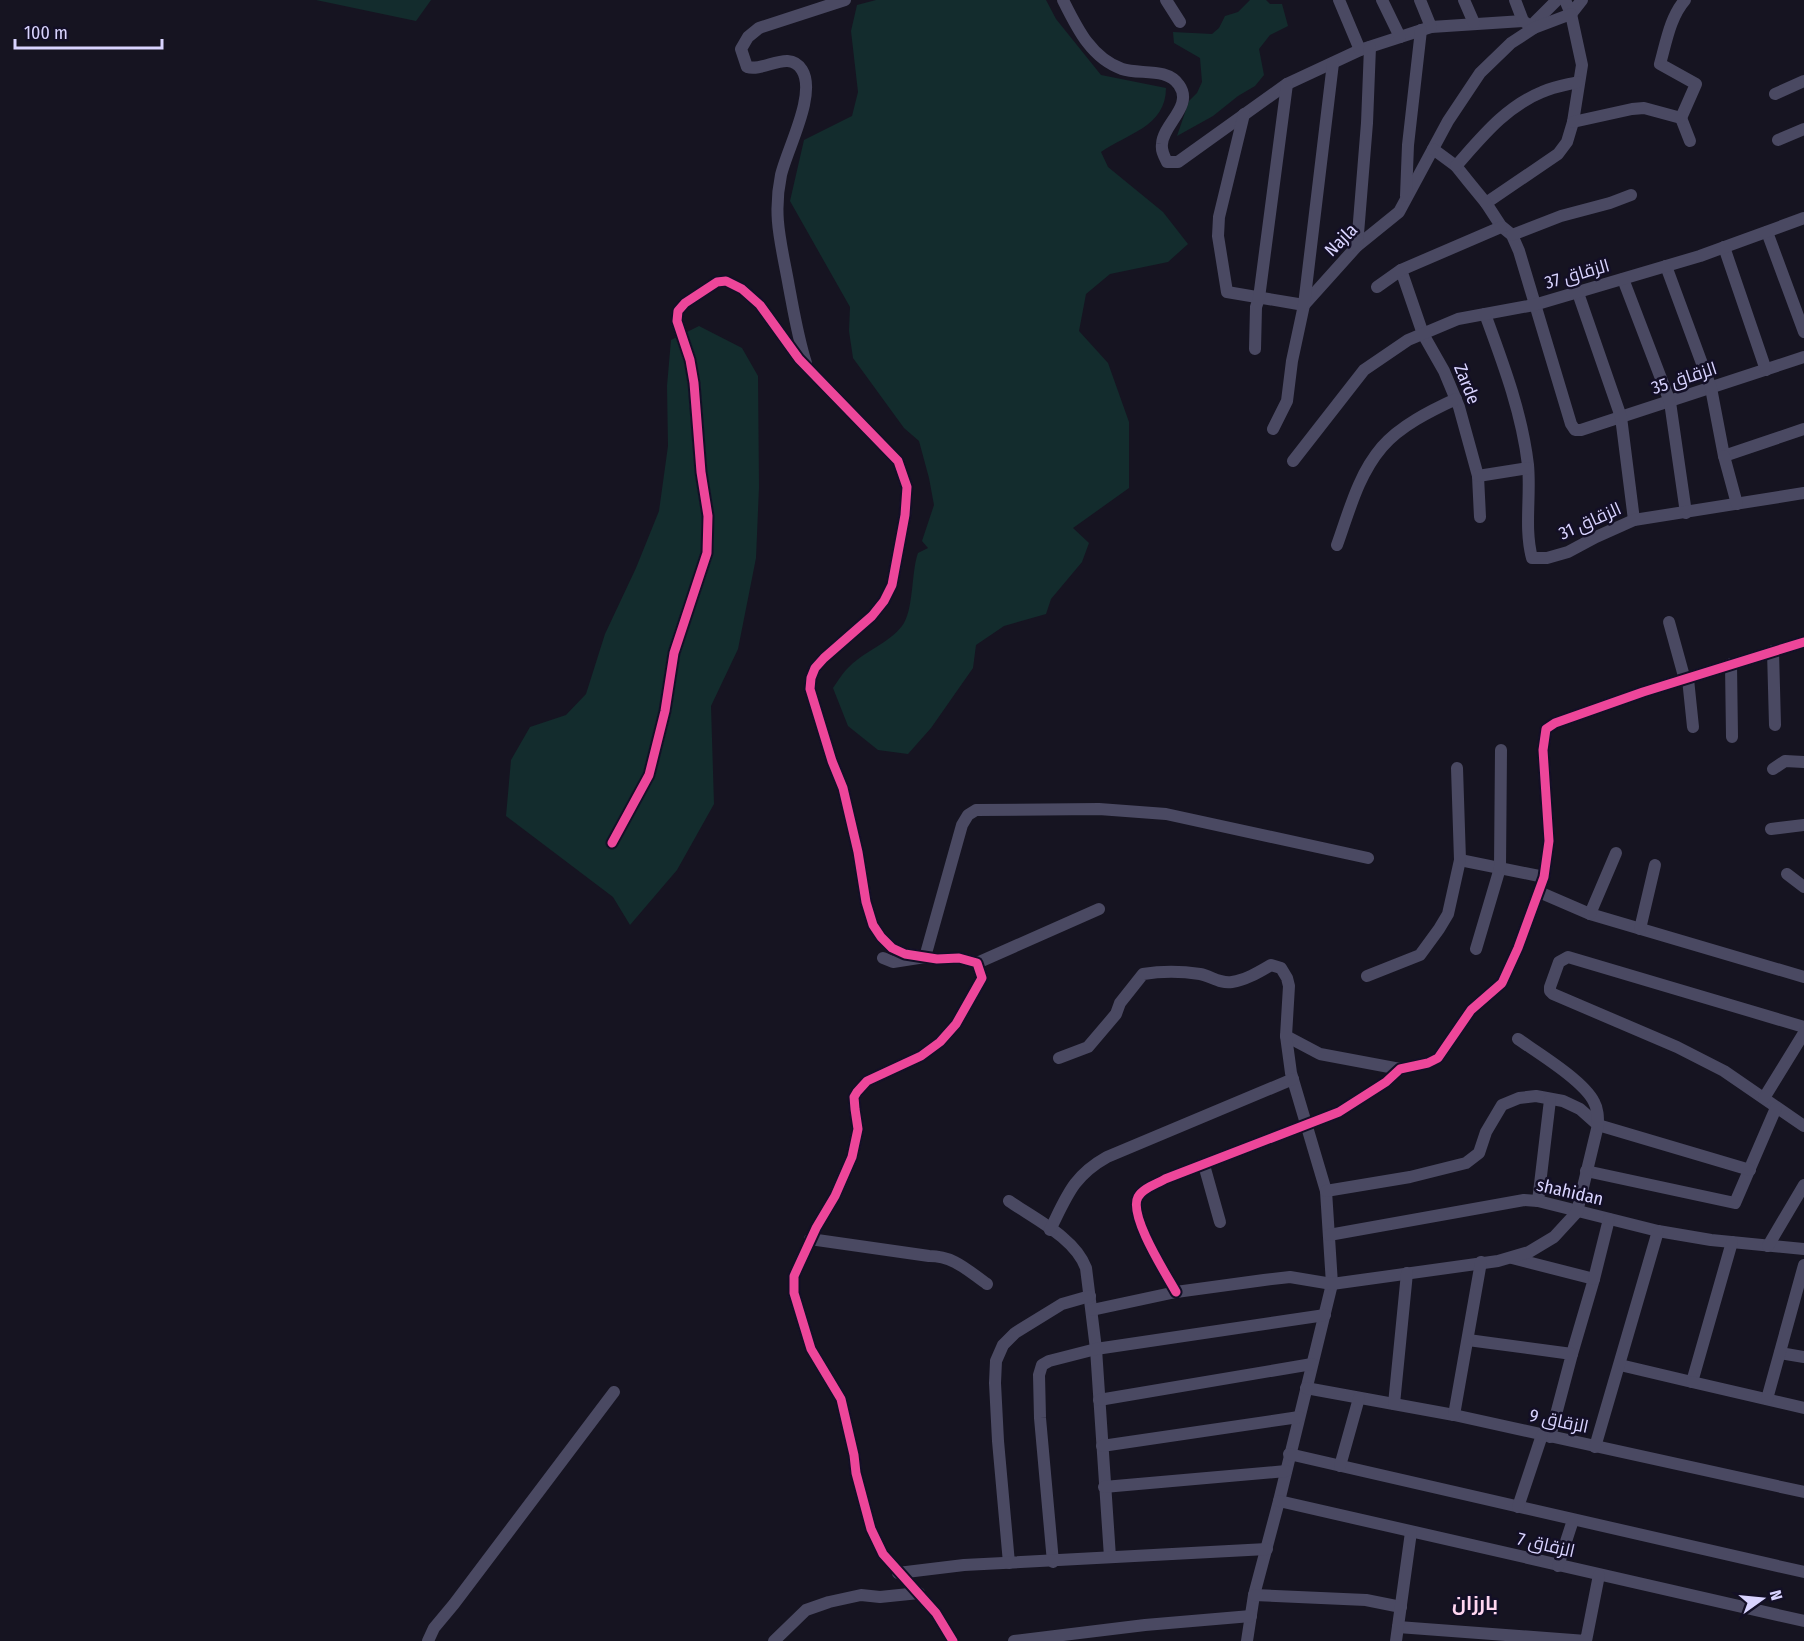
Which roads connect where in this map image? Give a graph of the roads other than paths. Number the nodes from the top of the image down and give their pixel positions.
1 (845, 0) edge
2 (1063, 0) edge
3 (1166, 0) edge
4 (1339, 0) edge
5 (1382, 0) edge
6 (1420, 0) edge
7 (1464, 0) edge
8 (1515, 0) edge
9 (1557, 0) edge
10 (1565, 0) edge
11 (1582, 0) edge
12 (1685, 0) edge
13 (1571, 14) junction
14 (1523, 21) junction
15 (1180, 22) dead end
16 (1474, 23) junction
17 (1426, 28) junction
18 (1534, 28) junction
19 (1401, 37) junction
20 (1365, 49) junction
21 (1333, 63) junction
22 (1804, 81) edge
23 (1578, 82) junction
24 (1287, 84) junction
25 (1775, 94) dead end
26 (1244, 114) junction
27 (1681, 118) junction
28 (1573, 122) junction
29 (1804, 129) edge
30 (1778, 140) dead end
31 (1690, 141) dead end
32 (1433, 149) junction
33 (1456, 166) junction
34 (1630, 195) dead end
35 (1406, 200) junction
36 (1486, 202) junction
37 (1804, 218) edge
38 (1501, 227) junction
39 (1767, 232) junction
40 (1512, 235) junction
41 (1357, 246) junction
42 (1724, 247) junction
43 (1666, 266) junction
44 (1401, 270) junction
45 (1623, 279) junction
46 (1377, 287) dead end
47 (1578, 293) junction
48 (1259, 298) junction
49 (1304, 305) junction
50 (1534, 305) junction
51 (1485, 314) junction
52 (1804, 332) edge
53 (1423, 334) junction
54 (1255, 349) dead end
55 (1804, 357) edge
56 (807, 367) junction
57 (1766, 370) junction
58 (1711, 388) junction
59 (1456, 399) junction
60 (1670, 402) junction
61 (1621, 417) junction
62 (1273, 429) dead end
63 (1804, 429) edge
64 (1724, 456) junction
65 (1293, 460) dead end
66 (1528, 468) junction
67 (1478, 476) junction
68 (1804, 493) edge
69 (1737, 504) junction
70 (1686, 513) junction
71 (1480, 517) dead end
72 (1634, 520) junction
73 (1337, 545) dead end
74 (1669, 622) dead end
75 (1804, 642) edge
76 (1773, 651) junction
77 (1731, 664) junction
78 (1687, 679) junction
79 (1775, 725) dead end
80 (1693, 727) dead end
81 (1732, 737) dead end
82 (1501, 750) dead end
83 (1804, 762) edge
84 (1456, 768) dead end
85 (1773, 769) dead end
86 (1804, 825) edge
87 (1771, 829) dead end
88 (612, 843) dead end
89 (1616, 853) dead end
90 (1368, 858) dead end
91 (1460, 860) junction
92 (1655, 865) dead end
93 (1500, 868) junction
94 (1787, 874) dead end
95 (1544, 877) junction
96 (1804, 887) edge
97 (1539, 892) junction
98 (1099, 909) dead end
99 (1590, 914) junction
100 (1640, 929) junction
101 (1476, 949) dead end
102 (925, 957) junction
103 (884, 958) dead end
104 (977, 963) junction
105 (1368, 976) dead end
106 (1804, 977) edge
107 (1804, 1027) edge
108 (1804, 1033) edge
109 (1286, 1036) junction
110 (1518, 1039) dead end
111 (1059, 1058) dead end
112 (1400, 1068) junction
113 (1293, 1079) junction
114 (1764, 1098) junction
115 (1550, 1100) junction
116 (1776, 1108) junction
117 (1307, 1125) junction
118 (1598, 1125) junction
119 (1804, 1126) edge
120 (1204, 1165) junction
121 (1750, 1170) junction
122 (1586, 1171) junction
123 (1804, 1185) edge
124 (1326, 1191) junction
125 (1009, 1201) dead end
126 (1538, 1201) junction
127 (1577, 1212) junction
128 (1609, 1220) junction
129 (1220, 1222) dead end
130 (1050, 1230) junction
131 (1658, 1231) junction
132 (1329, 1235) junction
133 (810, 1239) junction
134 (1731, 1242) junction
135 (1768, 1245) junction
136 (1804, 1249) edge
137 (1511, 1257) junction
138 (1481, 1262) junction
139 (1804, 1265) edge
140 (1407, 1273) junction
141 (1594, 1279) junction
142 (987, 1284) dead end
143 (1332, 1284) junction
144 (1176, 1292) junction
145 (1090, 1296) junction
146 (1092, 1310) junction
147 (1325, 1315) junction
148 (1468, 1340) junction
149 (1096, 1349) junction
150 (1780, 1353) junction
151 (1572, 1354) junction
152 (1804, 1357) edge
153 (1312, 1364) junction
154 (1620, 1365) junction
155 (1692, 1382) junction
156 (1306, 1388) junction
157 (614, 1392) dead end
158 (1359, 1398) junction
159 (1767, 1399) junction
160 (1099, 1400) junction
161 (1394, 1404) junction
162 (1804, 1408) edge
163 (1454, 1415) junction
164 (1299, 1417) junction
165 (1546, 1436) junction
166 (1102, 1446) junction
167 (1595, 1447) junction
168 (1289, 1454) junction
169 (1340, 1466) junction
170 (1286, 1471) junction
171 (1104, 1487) junction
172 (1804, 1492) edge
173 (1280, 1501) junction
174 (1518, 1507) junction
175 (1573, 1520) junction
176 (1411, 1532) junction
177 (1267, 1549) junction
178 (1110, 1557) junction
179 (1053, 1562) junction
180 (1009, 1563) junction
181 (1558, 1566) junction
182 (1804, 1572) edge
183 (898, 1573) junction
184 (1599, 1575) junction
185 (919, 1593) junction
186 (1254, 1595) junction
187 (1401, 1606) junction
188 (1251, 1616) junction
189 (1804, 1621) edge
190 (1398, 1627) junction
191 (1498, 1638) edge
192 (428, 1641) edge
193 (774, 1641) edge
194 (953, 1641) edge
195 (1014, 1641) edge
196 (1247, 1641) edge
197 (1396, 1641) edge

1 - 56 street
2 - 26 street
3 - 15 street
4 - 20 street
5 - 19 street
6 - 17 street
7 - 16 street
8 - 14 street
9 - 18 street
10 - 13 street
11 - 13 street
12 - 27 street
13 - 18 street, Najla
13 - 23 street
14 - 16 street
14 - 18 street
16 - 17 street
17 - 19 street
17 - 35 street
18 - 32 street, Najla
19 - 20 street
20 - 21 street
20 - 41 street
21 - 24 street
21 - 49 street
22 - 25 street
23 - 28 street
23 - 33 street
24 - 26 street
24 - 48 street
26 - 48 street
27 - 28 street
27 - 31 street
28 - 36 street
29 - 30 street
32 - 33 street
32 - 35 street, Najla
33 - 36 street
34 - 40 street
35 - 41 street, Najla
36 - 38 street
37 - 39 street, الزقاق 37
38 - 40 street
38 - 44 street
39 - 42 street, الزقاق 37
39 - 52 street
40 - 50 street
41 - 49 street, Najla
42 - 43 street, الزقاق 37
42 - 57 street
43 - 45 street, الزقاق 37
43 - 58 street
44 - 46 street
44 - 53 street, Zarde
45 - 47 street, الزقاق 37
45 - 60 street
47 - 50 street, الزقاق 37
47 - 61 street
48 - 49 street
48 - 54 street
49 - 62 street
50 - 51 street, الزقاق 37
50 - 61 street, الزقاق 35
51 - 53 street, الزقاق 37
51 - 66 street, الزقاق 31
53 - 59 street, Zarde
53 - 65 street, الزقاق 37
55 - 57 street, الزقاق 35
56 - 88 street
56 - 102 street
57 - 58 street, الزقاق 35
58 - 60 street, الزقاق 35
58 - 64 street
59 - 67 street, Zarde
59 - 73 street
60 - 61 street, الزقاق 35
60 - 70 street
61 - 72 street
63 - 64 street
64 - 69 street
66 - 67 street
66 - 72 street, الزقاق 31
67 - 71 street, Zarde
68 - 69 street, الزقاق 31
69 - 70 street, الزقاق 31
70 - 72 street, الزقاق 31
74 - 78 street
75 - 76 street
76 - 77 street
76 - 79 street
77 - 78 street
77 - 81 street
78 - 80 street
78 - 95 street
82 - 93 street
83 - 85 street
84 - 91 street
86 - 87 street
89 - 99 street
90 - 102 street
91 - 93 street
91 - 105 street
92 - 100 street
93 - 95 street
93 - 101 street
94 - 96 street
95 - 97 street
97 - 99 street
97 - 112 street
98 - 104 street
99 - 100 street
100 - 106 street
102 - 103 street
102 - 104 street
104 - 133 street
107 - 114 street
108 - 114 street
109 - 111 street
109 - 112 street
109 - 113 street
110 - 118 street
112 - 117 street
113 - 117 street
113 - 130 street
114 - 116 street
115 - 118 street
115 - 124 street
115 - 126 street
116 - 119 street
116 - 121 street
117 - 120 street
117 - 124 street
118 - 121 street
118 - 122 street
120 - 129 street
120 - 144 street
121 - 122 street
122 - 127 street
123 - 135 street
124 - 132 street
125 - 130 street
126 - 127 street, shahidan
126 - 132 street, shahidan
127 - 128 street, shahidan
127 - 137 street
128 - 131 street, shahidan
128 - 141 street
130 - 145 street
131 - 134 street, shahidan
131 - 154 street
132 - 143 street
133 - 142 street
133 - 183 street
134 - 135 street, shahidan
134 - 155 street
135 - 136 street, shahidan
137 - 138 street
137 - 141 street
138 - 140 street
138 - 148 street
139 - 150 street
140 - 143 street
140 - 161 street
141 - 151 street
143 - 144 street
143 - 147 street
144 - 146 street
145 - 146 street
145 - 180 street
146 - 149 street
147 - 149 street
147 - 153 street
148 - 151 street
148 - 163 street
149 - 160 street
149 - 179 street
150 - 152 street
150 - 159 street
151 - 165 street
153 - 156 street
153 - 160 street
154 - 155 street
154 - 167 street
155 - 159 street
156 - 158 street, الزقاق 9
156 - 164 street
157 - 192 street
158 - 161 street, الزقاق 9
158 - 169 street
159 - 162 street
160 - 166 street
161 - 163 street, الزقاق 9
163 - 165 street, الزقاق 9
164 - 166 street
164 - 168 street
165 - 167 street, الزقاق 9
165 - 174 street
166 - 171 street
167 - 172 street, الزقاق 9
168 - 169 street
168 - 170 street
169 - 174 street
170 - 171 street
170 - 173 street
171 - 178 street
173 - 176 street, الزقاق 7
173 - 177 street
174 - 175 street
175 - 181 street
175 - 182 street
176 - 181 street, الزقاق 7
176 - 187 street
177 - 178 street
177 - 186 street
178 - 179 street
179 - 180 street
180 - 183 street
181 - 184 street, الزقاق 7
183 - 185 street
184 - 189 street, الزقاق 7
184 - 191 street
185 - 193 street
185 - 194 street
186 - 187 street
186 - 188 street
187 - 190 street
188 - 195 street
188 - 196 street
190 - 191 street
190 - 197 street

